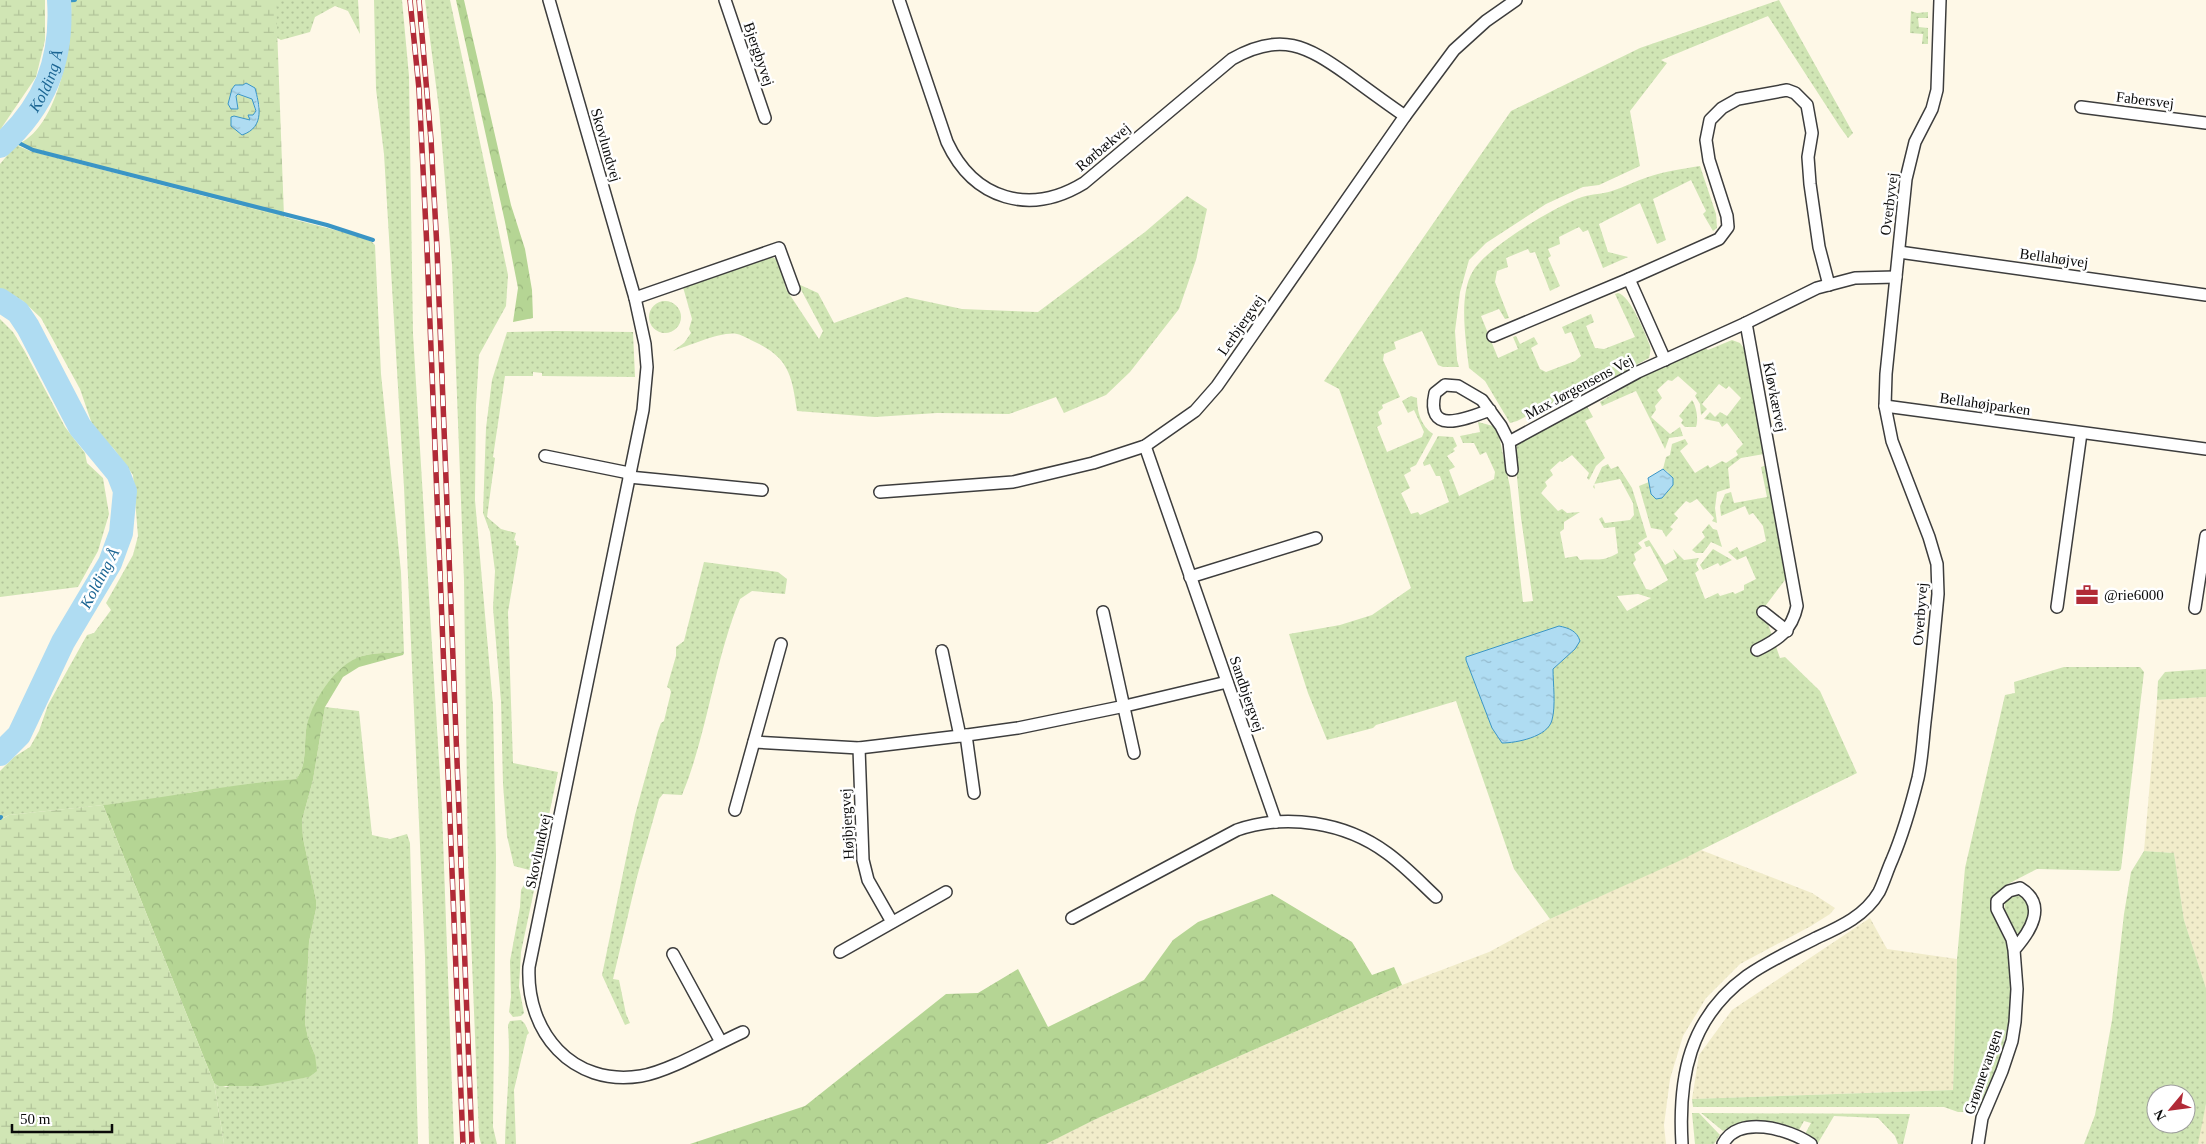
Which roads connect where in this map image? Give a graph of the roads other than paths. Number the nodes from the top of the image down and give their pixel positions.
1 (725, 0) edge
2 (899, 0) edge
3 (1516, 0) edge
4 (1940, 0) edge
5 (552, 1) edge
6 (2081, 107) dead end
7 (1405, 116) junction
8 (766, 118) dead end
9 (2206, 123) edge
10 (1899, 252) junction
11 (1896, 277) junction
12 (1628, 279) junction
13 (1829, 285) junction
14 (794, 289) dead end
15 (2206, 295) edge
16 (635, 298) junction
17 (1746, 322) junction
18 (1493, 336) dead end
19 (1664, 360) junction
20 (1885, 406) junction
21 (1490, 410) junction
22 (2081, 432) junction
23 (1509, 442) junction
24 (1145, 446) junction
25 (2206, 449) edge
26 (544, 456) dead end
27 (1512, 470) dead end
28 (629, 475) junction
29 (762, 490) dead end
30 (880, 492) dead end
31 (2206, 536) edge
32 (1316, 538) dead end
33 (1190, 577) junction
34 (2057, 606) dead end
35 (2195, 608) dead end
36 (1103, 612) dead end
37 (1763, 612) dead end
38 (1787, 631) junction
39 (781, 644) dead end
40 (1757, 650) dead end
41 (942, 651) dead end
42 (1227, 682) junction
43 (1124, 706) junction
44 (963, 735) junction
45 (754, 742) junction
46 (859, 748) junction
47 (1134, 753) dead end
48 (974, 793) dead end
49 (735, 810) dead end
50 (1276, 822) junction
51 (946, 892) dead end
52 (1436, 896) dead end
53 (1072, 918) dead end
54 (892, 922) junction
55 (2014, 950) junction
56 (840, 952) dead end
57 (673, 954) dead end
58 (743, 1032) dead end
59 (721, 1042) junction
60 (1785, 1132) junction
61 (1682, 1144) edge
62 (1723, 1144) edge
63 (1791, 1144) edge
64 (1811, 1144) edge
65 (1978, 1144) edge

1 - 8 street, Bjergbyvej
2 - 7 street, Rørbækvej
3 - 7 street, Lerbjergvej
4 - 10 street, Overbyvej
5 - 16 street, Skovlundvej
6 - 9 street, Fabersvej
7 - 24 street, Lerbjergvej
10 - 11 street, Overbyvej
10 - 15 street, Bellahøjvej
11 - 13 street
11 - 20 street, Overbyvej
12 - 13 street
12 - 18 street
12 - 19 street
13 - 17 street
14 - 16 street
16 - 28 street, Skovlundvej
17 - 19 street, Max Jørgensens Vej
17 - 38 street, Kløvkærvej
19 - 23 street, Max Jørgensens Vej
20 - 22 street, Bellahøjparken
20 - 61 street, Overbyvej
21 - 21 street
21 - 23 street
22 - 25 street, Bellahøjparken
22 - 34 street
23 - 27 street
24 - 30 street, Lerbjergvej
24 - 33 street, Sandbjergvej
26 - 28 street
28 - 29 street
28 - 59 street, Skovlundvej
31 - 35 street
32 - 33 street
33 - 42 street, Sandbjergvej
36 - 43 street
37 - 38 street
38 - 40 street
39 - 45 street
41 - 44 street
42 - 43 street
42 - 50 street, Sandbjergvej
43 - 44 street
43 - 47 street
44 - 46 street
44 - 48 street
45 - 46 street
45 - 49 street
46 - 54 street, Højbjergvej
50 - 52 street
50 - 53 street
51 - 54 street
54 - 56 street
55 - 55 street, Grønnevangen
55 - 65 street, Grønnevangen
57 - 59 street
58 - 59 street, Skovlundvej
60 - 62 street
60 - 63 street
60 - 64 street

